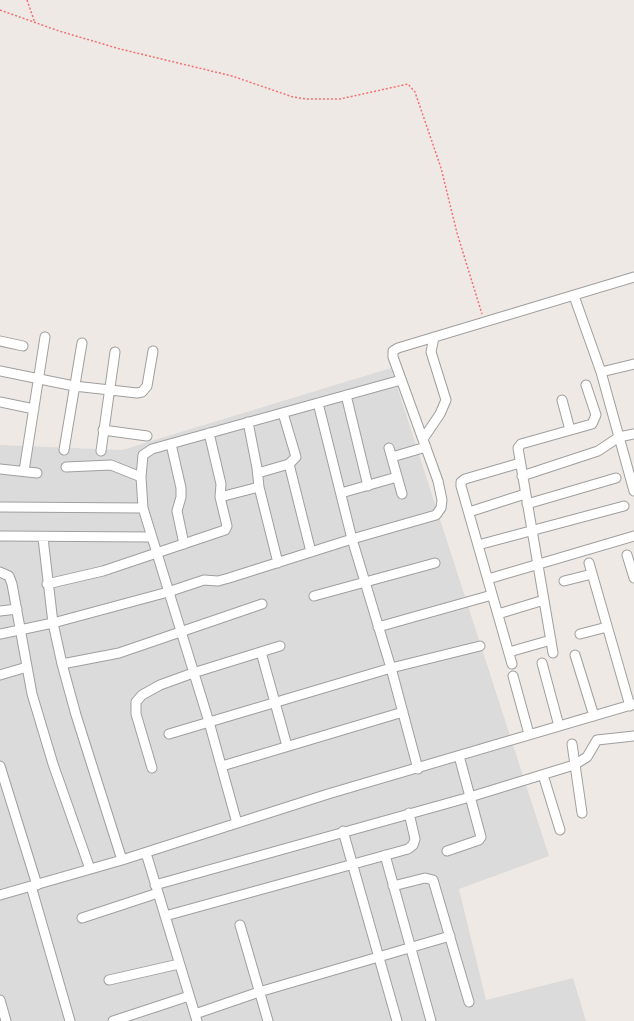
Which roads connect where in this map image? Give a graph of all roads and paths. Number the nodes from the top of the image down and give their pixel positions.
1 (27, 0) edge
2 (0, 10) edge
3 (35, 23) junction
4 (634, 277) edge
5 (574, 296) junction
6 (492, 321) junction
7 (45, 337) dead end
8 (434, 337) junction
9 (0, 340) edge
10 (82, 343) dead end
11 (24, 346) dead end
12 (153, 351) dead end
13 (115, 352) dead end
14 (634, 364) edge
15 (0, 371) edge
16 (600, 372) junction
17 (39, 379) junction
18 (402, 380) junction
19 (586, 384) dead end
20 (74, 386) junction
21 (108, 390) junction
22 (346, 395) junction
23 (562, 400) dead end
24 (0, 402) edge
25 (318, 403) junction
26 (34, 409) junction
27 (283, 413) junction
28 (248, 422) junction
29 (103, 430) junction
30 (570, 430) junction
31 (209, 433) junction
32 (634, 434) edge
33 (147, 436) dead end
34 (619, 437) junction
35 (424, 443) junction
36 (171, 444) junction
37 (389, 448) dead end
38 (64, 450) dead end
39 (101, 451) dead end
40 (392, 458) junction
41 (520, 463) junction
42 (289, 464) junction
43 (66, 467) dead end
44 (0, 469) edge
45 (24, 471) junction
46 (37, 473) dead end
47 (258, 473) junction
48 (522, 476) junction
49 (397, 477) junction
50 (141, 478) junction
51 (616, 478) dead end
52 (368, 486) junction
53 (258, 487) junction
54 (634, 491) edge
55 (341, 493) junction
56 (402, 494) dead end
57 (525, 494) junction
58 (220, 497) junction
59 (527, 504) junction
60 (624, 506) dead end
61 (0, 507) edge
62 (143, 508) junction
63 (469, 512) junction
64 (532, 530) junction
65 (0, 536) edge
66 (634, 536) edge
67 (42, 538) junction
68 (151, 538) junction
69 (352, 539) junction
70 (184, 544) junction
71 (478, 545) junction
72 (311, 552) junction
73 (156, 554) junction
74 (627, 555) dead end
75 (278, 563) junction
76 (435, 563) dead end
77 (589, 563) dead end
78 (537, 564) junction
79 (0, 572) edge
80 (592, 574) junction
81 (634, 578) edge
82 (488, 579) junction
83 (564, 581) dead end
84 (365, 583) junction
85 (47, 584) junction
86 (168, 592) junction
87 (492, 595) junction
88 (314, 596) dead end
89 (544, 600) junction
90 (262, 604) dead end
91 (17, 609) junction
92 (0, 611) edge
93 (498, 614) junction
94 (53, 624) junction
95 (378, 627) junction
96 (607, 627) junction
97 (21, 631) junction
98 (180, 631) junction
99 (0, 634) edge
100 (580, 634) dead end
101 (551, 640) junction
102 (280, 646) dead end
103 (480, 646) dead end
104 (261, 652) junction
105 (509, 652) junction
106 (553, 653) dead end
107 (575, 655) dead end
108 (542, 663) dead end
109 (62, 664) junction
110 (512, 664) dead end
111 (27, 667) junction
112 (391, 668) junction
113 (193, 673) junction
114 (0, 675) edge
115 (513, 676) dead end
116 (275, 701) junction
117 (632, 705) edge
118 (403, 712) junction
119 (594, 716) junction
120 (209, 722) junction
121 (559, 726) junction
122 (168, 734) dead end
123 (530, 734) junction
124 (634, 736) edge
125 (572, 744) dead end
126 (287, 746) junction
127 (459, 756) junction
128 (574, 765) junction
129 (0, 766) edge
130 (222, 766) junction
131 (152, 768) dead end
132 (418, 769) junction
133 (544, 775) junction
134 (470, 797) junction
135 (409, 813) junction
136 (582, 813) dead end
137 (237, 823) junction
138 (560, 830) dead end
139 (343, 831) junction
140 (447, 851) dead end
141 (146, 853) junction
142 (385, 855) junction
143 (122, 860) junction
144 (352, 865) junction
145 (90, 869) junction
146 (34, 886) junction
147 (393, 886) junction
148 (156, 889) junction
149 (0, 894) edge
150 (165, 916) junction
151 (82, 918) dead end
152 (240, 925) dead end
153 (450, 936) junction
154 (411, 947) junction
155 (378, 956) junction
156 (179, 964) junction
157 (108, 980) dead end
158 (259, 992) junction
159 (189, 996) junction
160 (0, 1000) edge
161 (468, 1002) dead end
162 (196, 1017) edge
163 (6, 1021) edge
164 (70, 1021) edge
165 (113, 1021) edge
166 (268, 1021) edge
167 (397, 1021) edge
168 (432, 1021) edge

1 - 3 path
2 - 3 path
3 - 6 path
4 - 5 street
5 - 6 street
5 - 16 street
6 - 8 street
7 - 17 street
8 - 18 street
8 - 35 street
9 - 11 street
10 - 20 street
12 - 21 street
13 - 21 street
14 - 16 street
15 - 17 street
16 - 34 street
17 - 20 street
17 - 26 street
18 - 22 street
18 - 35 street
19 - 30 street
20 - 21 street
20 - 38 street
21 - 29 street
22 - 25 street
22 - 52 street
23 - 30 street
24 - 26 street
25 - 27 street
25 - 55 street
26 - 45 street
27 - 28 street
27 - 42 street
28 - 31 street
28 - 47 street
29 - 33 street
29 - 39 street
30 - 41 street
31 - 36 street
31 - 58 street
32 - 34 street
34 - 48 street
34 - 54 street
35 - 40 street
35 - 69 street
36 - 50 street
36 - 70 street
37 - 40 street
40 - 49 street
41 - 48 street
41 - 63 street
42 - 47 street
42 - 72 street
43 - 50 street
44 - 45 street
45 - 46 street
47 - 53 street
48 - 57 street
49 - 52 street
49 - 56 street
50 - 62 street
51 - 59 street
52 - 55 street
53 - 58 street
53 - 75 street
55 - 69 street
57 - 59 street
57 - 63 street
58 - 70 street
59 - 64 street
60 - 64 street
61 - 62 street
62 - 68 street
63 - 71 street
64 - 71 street
64 - 78 street
65 - 67 street
66 - 78 street
67 - 68 street
67 - 85 street
68 - 73 street
69 - 72 street
69 - 84 street
70 - 73 street
71 - 82 street
72 - 75 street
73 - 85 street
73 - 86 street
74 - 81 street
75 - 86 street
76 - 84 street
77 - 80 street
78 - 82 street
78 - 89 street
79 - 91 street
80 - 83 street
80 - 96 street
82 - 87 street
84 - 88 street
84 - 95 street
85 - 94 street
86 - 94 street
86 - 98 street
87 - 93 street
87 - 95 street
89 - 93 street
89 - 101 street
90 - 98 street
91 - 92 street
91 - 97 street
93 - 105 street
94 - 97 street
94 - 109 street
95 - 112 street
96 - 100 street
96 - 117 street
97 - 99 street
97 - 111 street
98 - 109 street
98 - 113 street
101 - 105 street
101 - 106 street
102 - 104 street
103 - 112 street
104 - 113 street
104 - 116 street
105 - 110 street
107 - 119 street
108 - 121 street
109 - 143 street
111 - 114 street
111 - 145 street
112 - 116 street
112 - 118 street
113 - 120 street
113 - 131 street
115 - 123 street
116 - 120 street
116 - 126 street
117 - 119 street
118 - 126 street
118 - 132 street
119 - 121 street
120 - 122 street
120 - 130 street
121 - 123 street
123 - 127 street
124 - 128 street
125 - 128 street
126 - 130 street
127 - 132 street
127 - 134 street
128 - 133 street
128 - 136 street
129 - 146 street
130 - 137 street
132 - 137 street
133 - 134 street
133 - 138 street
134 - 135 street
134 - 140 street
135 - 139 street
135 - 142 street
137 - 141 street
139 - 144 street
139 - 148 street
141 - 143 street
141 - 148 street
142 - 144 street
142 - 147 street
143 - 145 street
144 - 150 street
144 - 155 street
145 - 146 street
146 - 149 street
146 - 164 street
147 - 153 street
147 - 154 street
148 - 150 street
148 - 151 street
150 - 156 street
152 - 158 street
153 - 154 street
153 - 161 street
154 - 155 street
154 - 168 street
155 - 158 street
155 - 167 street
156 - 157 street
156 - 159 street
158 - 162 street
158 - 166 street
159 - 162 street
159 - 165 street
160 - 163 street

